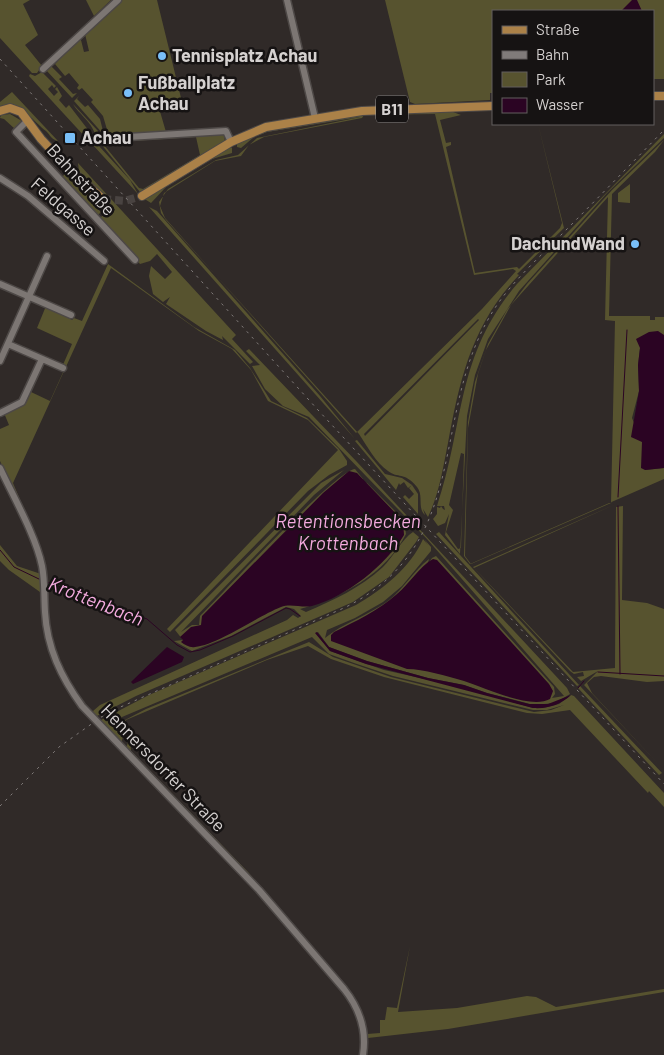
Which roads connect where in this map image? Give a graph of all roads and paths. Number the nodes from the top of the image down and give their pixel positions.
1 (118, 0) edge
2 (287, 0) edge
3 (43, 69) dead end
4 (492, 106) edge
5 (0, 112) edge
6 (315, 118) junction
7 (26, 120) junction
8 (104, 137) dead end
9 (231, 142) junction
10 (0, 178) edge
11 (142, 196) tunnel mouth
12 (103, 198) tunnel mouth
13 (47, 256) dead end
14 (135, 260) dead end
15 (104, 261) dead end
16 (0, 284) edge
17 (30, 297) junction
18 (71, 315) dead end
19 (8, 344) junction
20 (42, 360) junction
21 (0, 361) edge
22 (63, 368) dead end
23 (0, 413) edge
24 (0, 468) edge
25 (363, 1055) edge

1 - 3 street
2 - 6 street
4 - 6 main road, B11
5 - 7 main road
6 - 9 main road, B11
7 - 12 main road
7 - 14 street, Bahnstraße
8 - 9 street
9 - 11 main road, B11
10 - 15 street, Feldgasse
13 - 17 street
16 - 17 street
17 - 18 street
17 - 19 street
19 - 20 street
19 - 21 street
20 - 22 street
20 - 23 street
24 - 25 street, Hennersdorfer Straße

